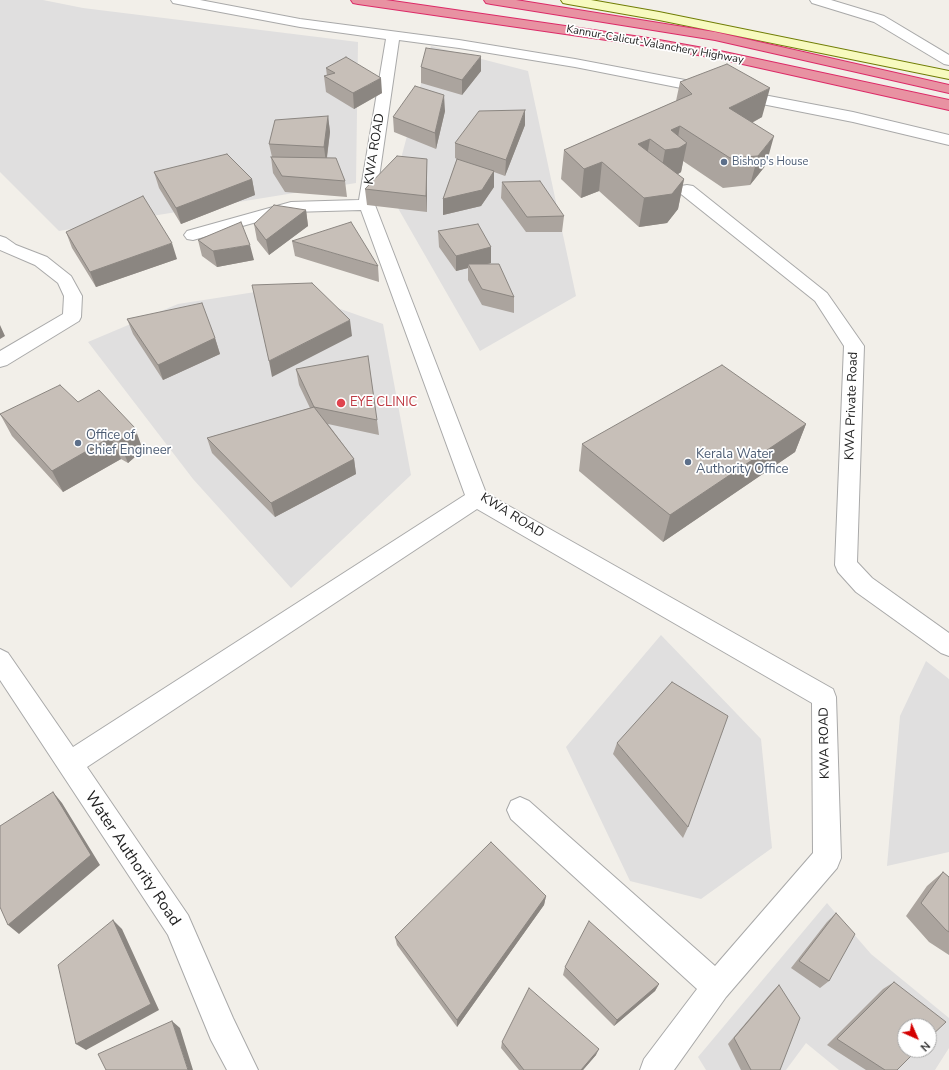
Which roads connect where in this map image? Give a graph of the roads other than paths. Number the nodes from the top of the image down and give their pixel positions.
1 (178, 0) edge
2 (358, 0) edge
3 (491, 0) edge
4 (568, 0) edge
5 (817, 0) edge
6 (864, 0) edge
7 (879, 19) junction
8 (393, 36) junction
9 (949, 61) edge
10 (949, 76) edge
11 (949, 89) edge
12 (949, 105) edge
13 (949, 140) edge
14 (687, 190) dead end
15 (367, 205) junction
16 (193, 235) dead end
17 (0, 242) edge
18 (0, 360) edge
19 (477, 498) junction
20 (949, 646) edge
21 (0, 660) edge
22 (69, 764) junction
23 (520, 810) dead end
24 (716, 987) junction
25 (243, 1070) edge
26 (655, 1070) edge

1 - 8 street
2 - 12 highway, Kannur-Calicut-Valanchery Highway
3 - 11 highway, Kannur-Calicut-Valanchery Highway
4 - 10 street
5 - 7 street
6 - 7 street
7 - 9 street
8 - 13 street
8 - 15 street, KWA ROAD
14 - 20 street, KWA Private Road
15 - 16 street
15 - 19 street, KWA ROAD
17 - 18 street
19 - 22 street
19 - 24 street, KWA ROAD
21 - 22 street, Water Authority Road
22 - 25 street, Water Authority Road
23 - 24 street
24 - 26 street

